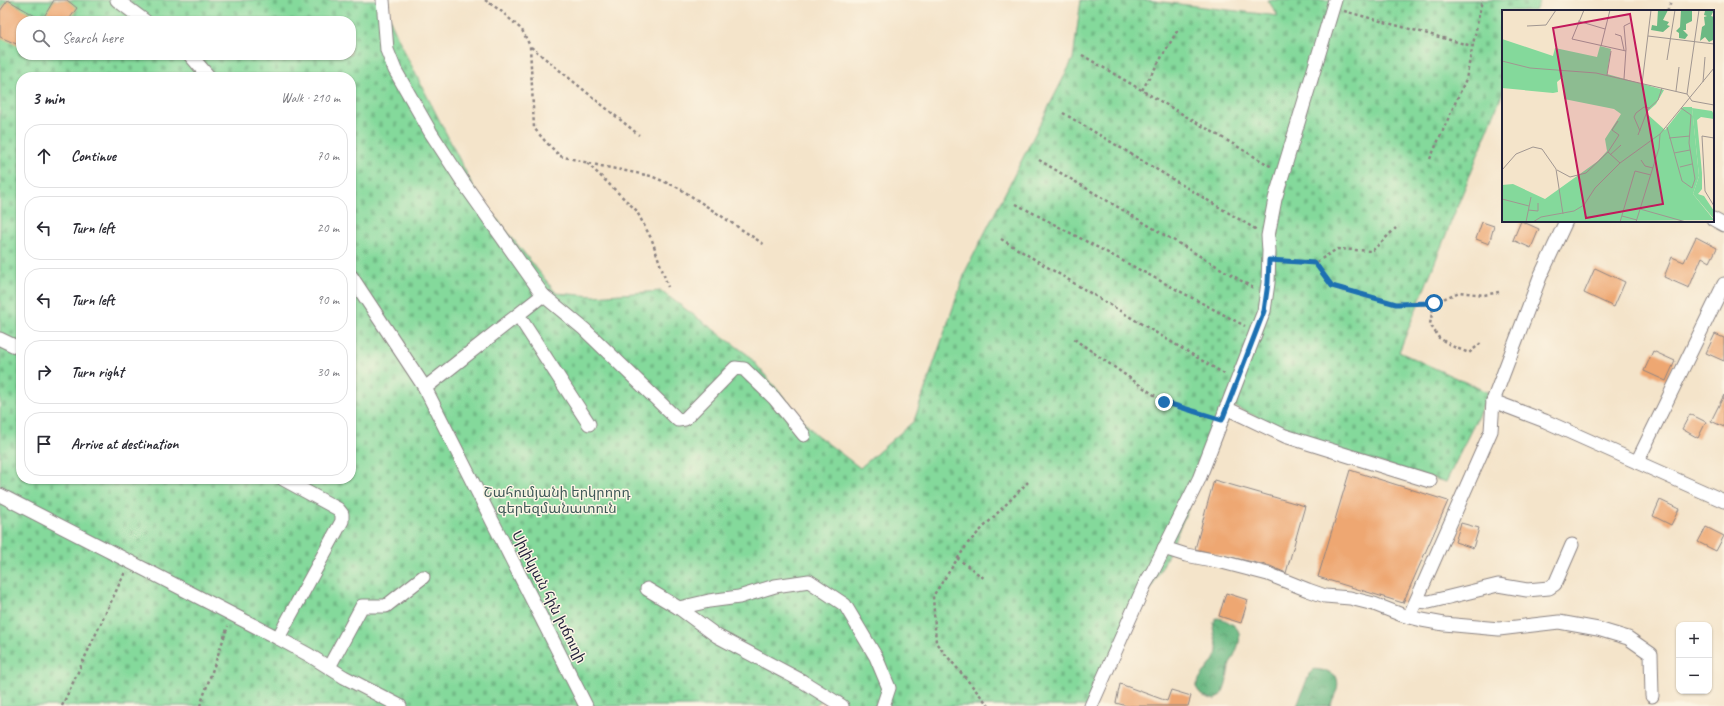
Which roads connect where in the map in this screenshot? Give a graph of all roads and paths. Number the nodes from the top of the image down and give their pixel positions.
1 (117, 0) edge
2 (383, 0) edge
3 (485, 0) edge
4 (1482, 0) edge
5 (1666, 0) edge
6 (1672, 1) edge
7 (1333, 4) edge
8 (1668, 10) edge
9 (138, 16) edge
10 (1179, 28) dead end
11 (530, 46) junction
12 (1472, 46) junction
13 (1082, 55) dead end
14 (194, 60) edge
15 (205, 72) edge
16 (1142, 90) junction
17 (1063, 113) dead end
18 (639, 135) dead end
19 (1430, 159) dead end
20 (1039, 160) dead end
21 (586, 163) junction
22 (1283, 174) junction
23 (1016, 204) dead end
24 (1714, 220) edge
25 (1566, 222) edge
26 (1724, 225) edge
27 (1396, 228) dead end
28 (1268, 236) junction
29 (1001, 239) dead end
30 (765, 245) dead end
31 (1269, 260) junction
32 (1315, 263) junction
33 (356, 284) edge
34 (1724, 284) edge
35 (668, 287) dead end
36 (1499, 292) dead end
37 (543, 294) junction
38 (1266, 295) junction
39 (1434, 303) junction
40 (518, 315) junction
41 (1256, 332) junction
42 (0, 339) edge
43 (1074, 339) dead end
44 (1481, 343) dead end
45 (16, 347) edge
46 (1237, 382) junction
47 (425, 388) junction
48 (1494, 401) junction
49 (1224, 414) junction
50 (588, 424) dead end
51 (804, 435) dead end
52 (1637, 462) junction
53 (1430, 481) dead end
54 (1028, 482) dead end
55 (292, 484) edge
56 (0, 496) edge
57 (1724, 501) edge
58 (1572, 546) dead end
59 (1164, 548) junction
60 (957, 558) junction
61 (130, 563) junction
62 (422, 577) dead end
63 (985, 579) dead end
64 (647, 589) dead end
65 (1417, 601) junction
66 (679, 608) junction
67 (232, 614) junction
68 (1410, 617) junction
69 (278, 638) junction
70 (329, 667) junction
71 (1652, 696) dead end
72 (62, 706) edge
73 (200, 706) edge
74 (400, 706) edge
75 (586, 706) edge
76 (842, 706) edge
77 (883, 706) edge
78 (989, 706) edge
79 (1092, 706) edge

1 - 9 street
2 - 37 street
3 - 11 path
4 - 12 path
5 - 6 path
6 - 8 path
7 - 12 path
7 - 22 street
10 - 16 path
11 - 18 path
11 - 21 path
12 - 19 path
13 - 16 path
14 - 15 street
16 - 22 path
17 - 28 path
20 - 38 path
21 - 30 path
21 - 35 path
22 - 28 street
23 - 41 path
24 - 26 street
25 - 48 street
27 - 32 path
28 - 31 street
29 - 46 path
31 - 32 path
31 - 38 street
32 - 39 path
33 - 47 street, Սիլիկյան հին խճուղի
34 - 52 street
36 - 39 path
37 - 40 street
37 - 51 street
38 - 41 street
39 - 44 path
40 - 47 street
40 - 50 street
41 - 46 street
42 - 45 street
43 - 49 path
46 - 49 street
47 - 75 street, Սիլիկյան հին խճուղի
48 - 52 street
48 - 65 street
49 - 53 street
49 - 59 street
52 - 57 street
54 - 60 path
55 - 69 street
56 - 61 street
58 - 65 street
59 - 68 street
59 - 79 street
60 - 63 path
60 - 78 path
61 - 67 street
61 - 72 path
62 - 70 street
64 - 66 street
65 - 68 street
66 - 76 street
66 - 77 street
67 - 69 street
67 - 73 path
68 - 71 street
69 - 70 street
70 - 74 street

